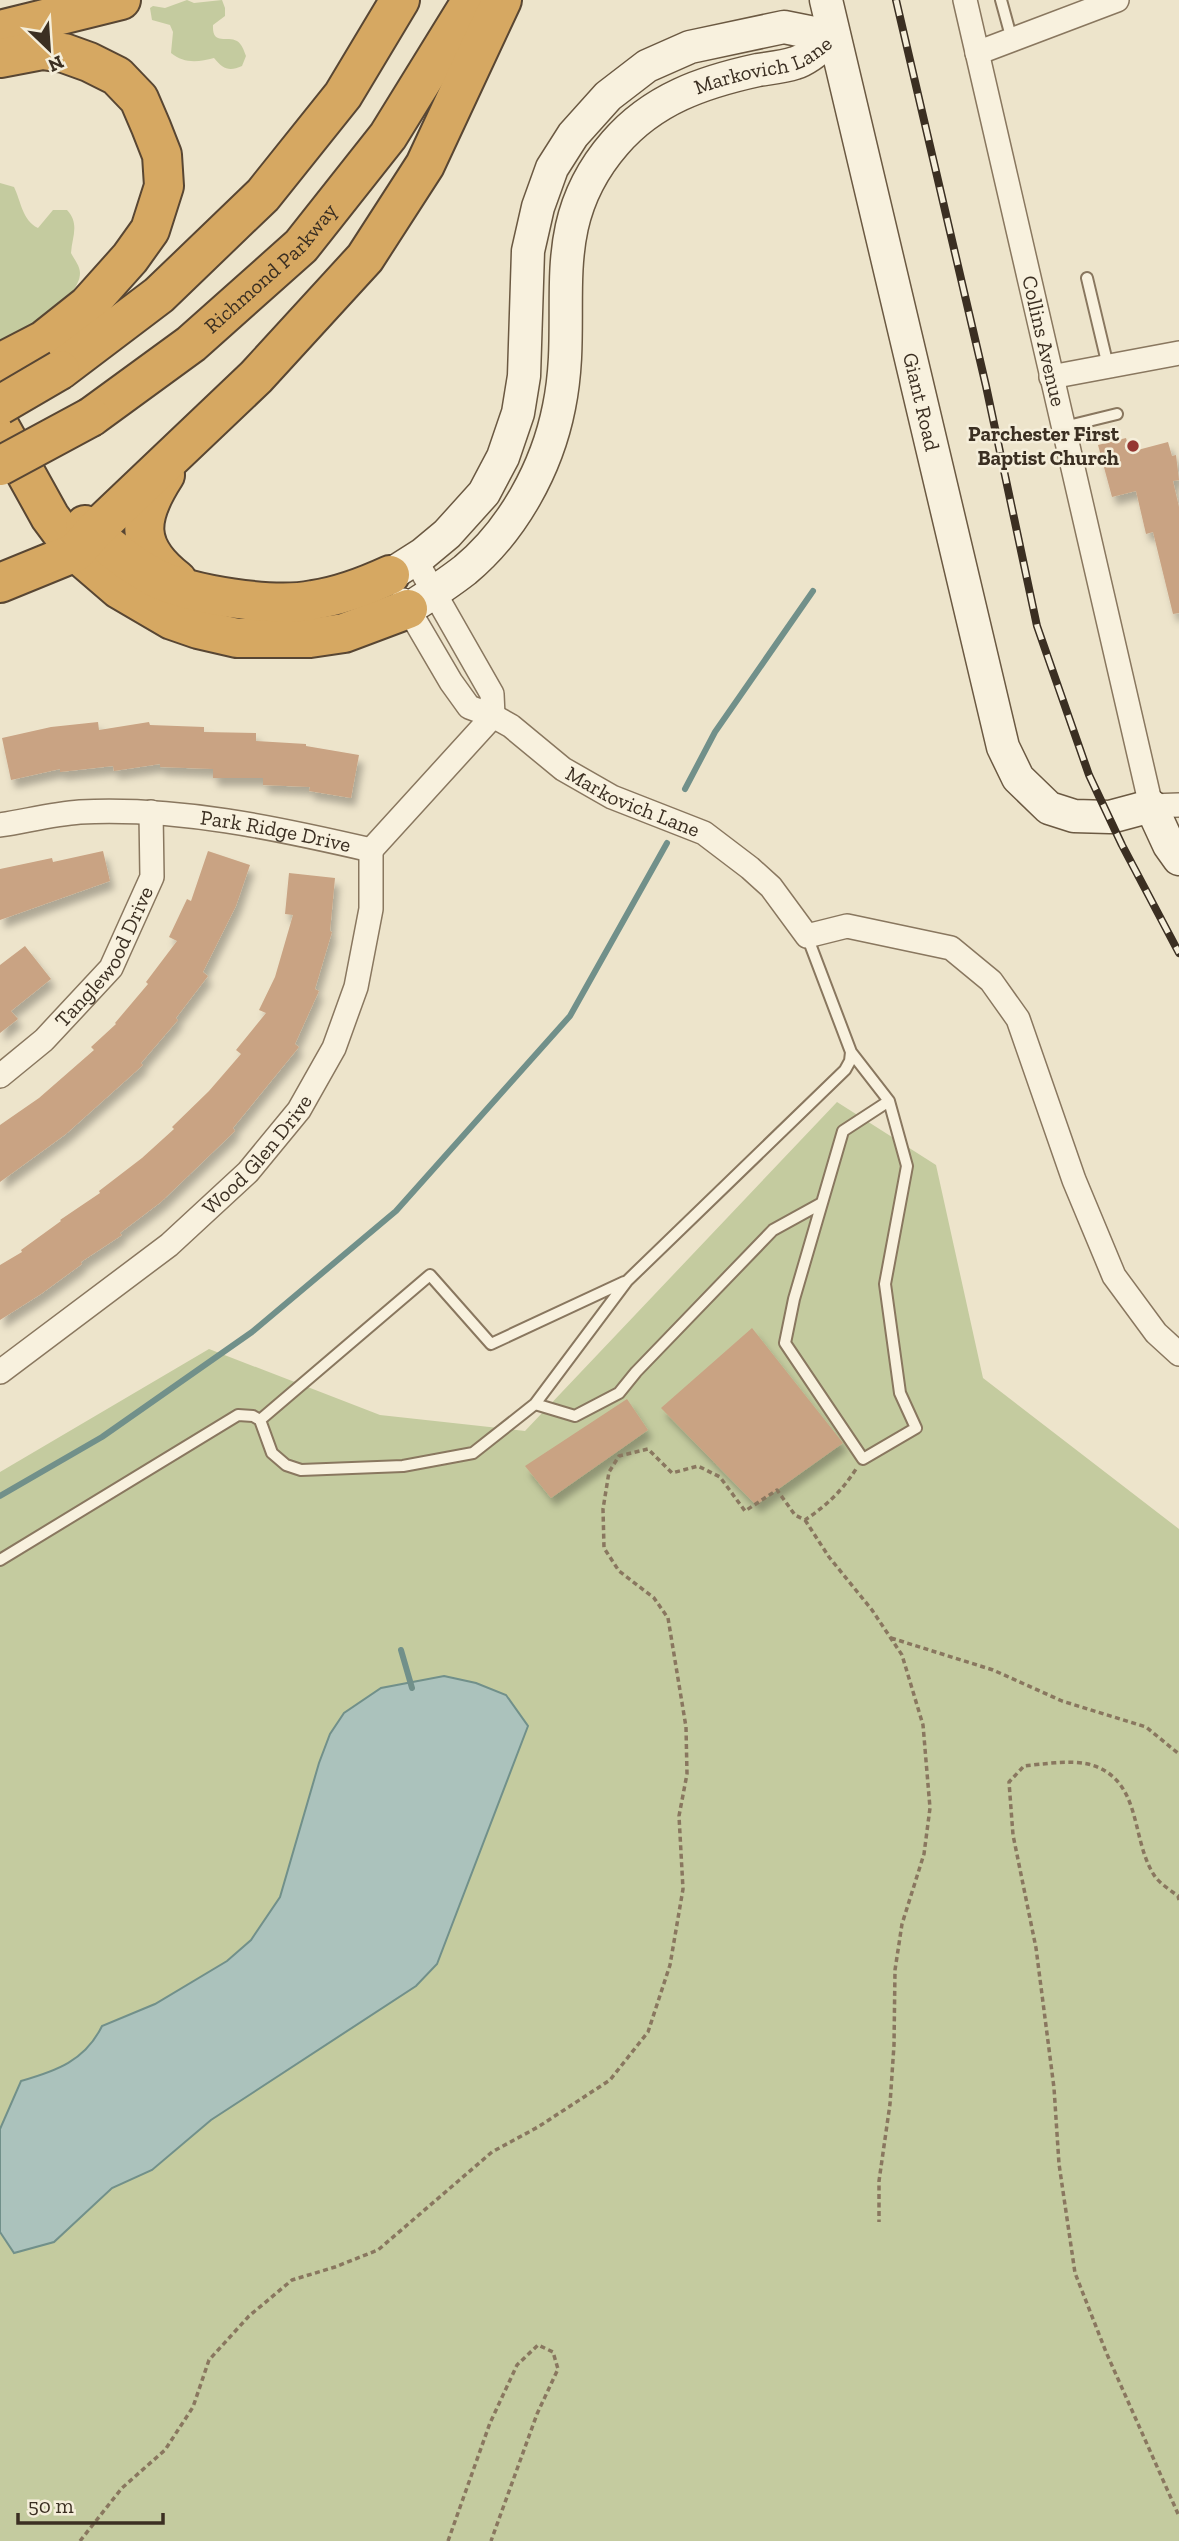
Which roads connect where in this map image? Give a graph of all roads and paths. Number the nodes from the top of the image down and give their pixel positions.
1 (121, 0) edge
2 (400, 0) edge
3 (472, 0) edge
4 (502, 0) edge
5 (826, 0) edge
6 (965, 0) edge
7 (1001, 0) edge
8 (1117, 0) edge
9 (0, 30) edge
10 (834, 37) junction
11 (1012, 40) junction
12 (977, 54) junction
13 (0, 58) edge
14 (1087, 278) dead end
15 (1179, 353) edge
16 (52, 355) junction
17 (0, 363) edge
18 (1108, 366) junction
19 (1051, 377) junction
20 (0, 383) edge
21 (0, 405) edge
22 (1117, 414) dead end
23 (0, 427) edge
24 (1064, 427) junction
25 (193, 438) junction
26 (0, 466) edge
27 (85, 542) junction
28 (403, 567) junction
29 (0, 583) edge
30 (187, 587) junction
31 (421, 601) junction
32 (493, 716) junction
33 (1165, 806) edge
34 (151, 811) junction
35 (0, 825) edge
36 (372, 850) junction
37 (1179, 859) edge
38 (807, 936) junction
39 (851, 1052) junction
40 (0, 1076) edge
41 (890, 1101) junction
42 (821, 1203) junction
43 (626, 1281) junction
44 (1179, 1354) edge
45 (0, 1372) edge
46 (534, 1404) junction
47 (260, 1420) junction
48 (863, 1459) junction
49 (806, 1520) junction
50 (0, 1560) edge
51 (890, 1638) junction
52 (1179, 1754) edge
53 (1179, 1900) edge
54 (879, 2221) dead end
55 (1179, 2515) edge
56 (80, 2541) edge
57 (448, 2541) edge
58 (491, 2541) edge

1 - 9 highway
2 - 16 highway
3 - 26 highway, Richmond Parkway, bridge
4 - 25 highway
5 - 10 street, Giant Road
6 - 12 street, Collins Avenue
7 - 11 lane
8 - 11 street
10 - 28 street, Markovich Lane
10 - 31 street, Markovich Lane
10 - 33 street, Giant Road
11 - 12 street
12 - 19 street, Collins Avenue
13 - 16 highway
14 - 18 lane
15 - 18 street
16 - 17 highway
16 - 21 highway, bridge
18 - 19 street
19 - 24 street, Collins Avenue
20 - 27 highway
22 - 24 lane
23 - 27 highway
24 - 33 street, Collins Avenue
25 - 27 highway
25 - 30 highway
27 - 29 highway
27 - 30 highway
27 - 31 highway
28 - 30 highway
28 - 31 street, Markovich Lane
28 - 31 street, Markovich Lane
31 - 32 street, Markovich Lane
31 - 32 street, Markovich Lane
32 - 36 street, Park Ridge Drive
32 - 38 street, Markovich Lane
33 - 37 street
34 - 35 street, Park Ridge Drive
34 - 36 street, Park Ridge Drive
34 - 40 street, Tanglewood Drive
36 - 45 street, Wood Glen Drive
38 - 39 lane
38 - 44 street
39 - 41 lane
39 - 43 lane
41 - 42 lane
41 - 48 lane
42 - 46 lane
42 - 48 lane
43 - 46 lane
43 - 47 lane
46 - 47 lane
47 - 50 lane
48 - 49 path
49 - 51 path
49 - 56 path
51 - 52 path
51 - 54 path
53 - 55 path
57 - 58 path

